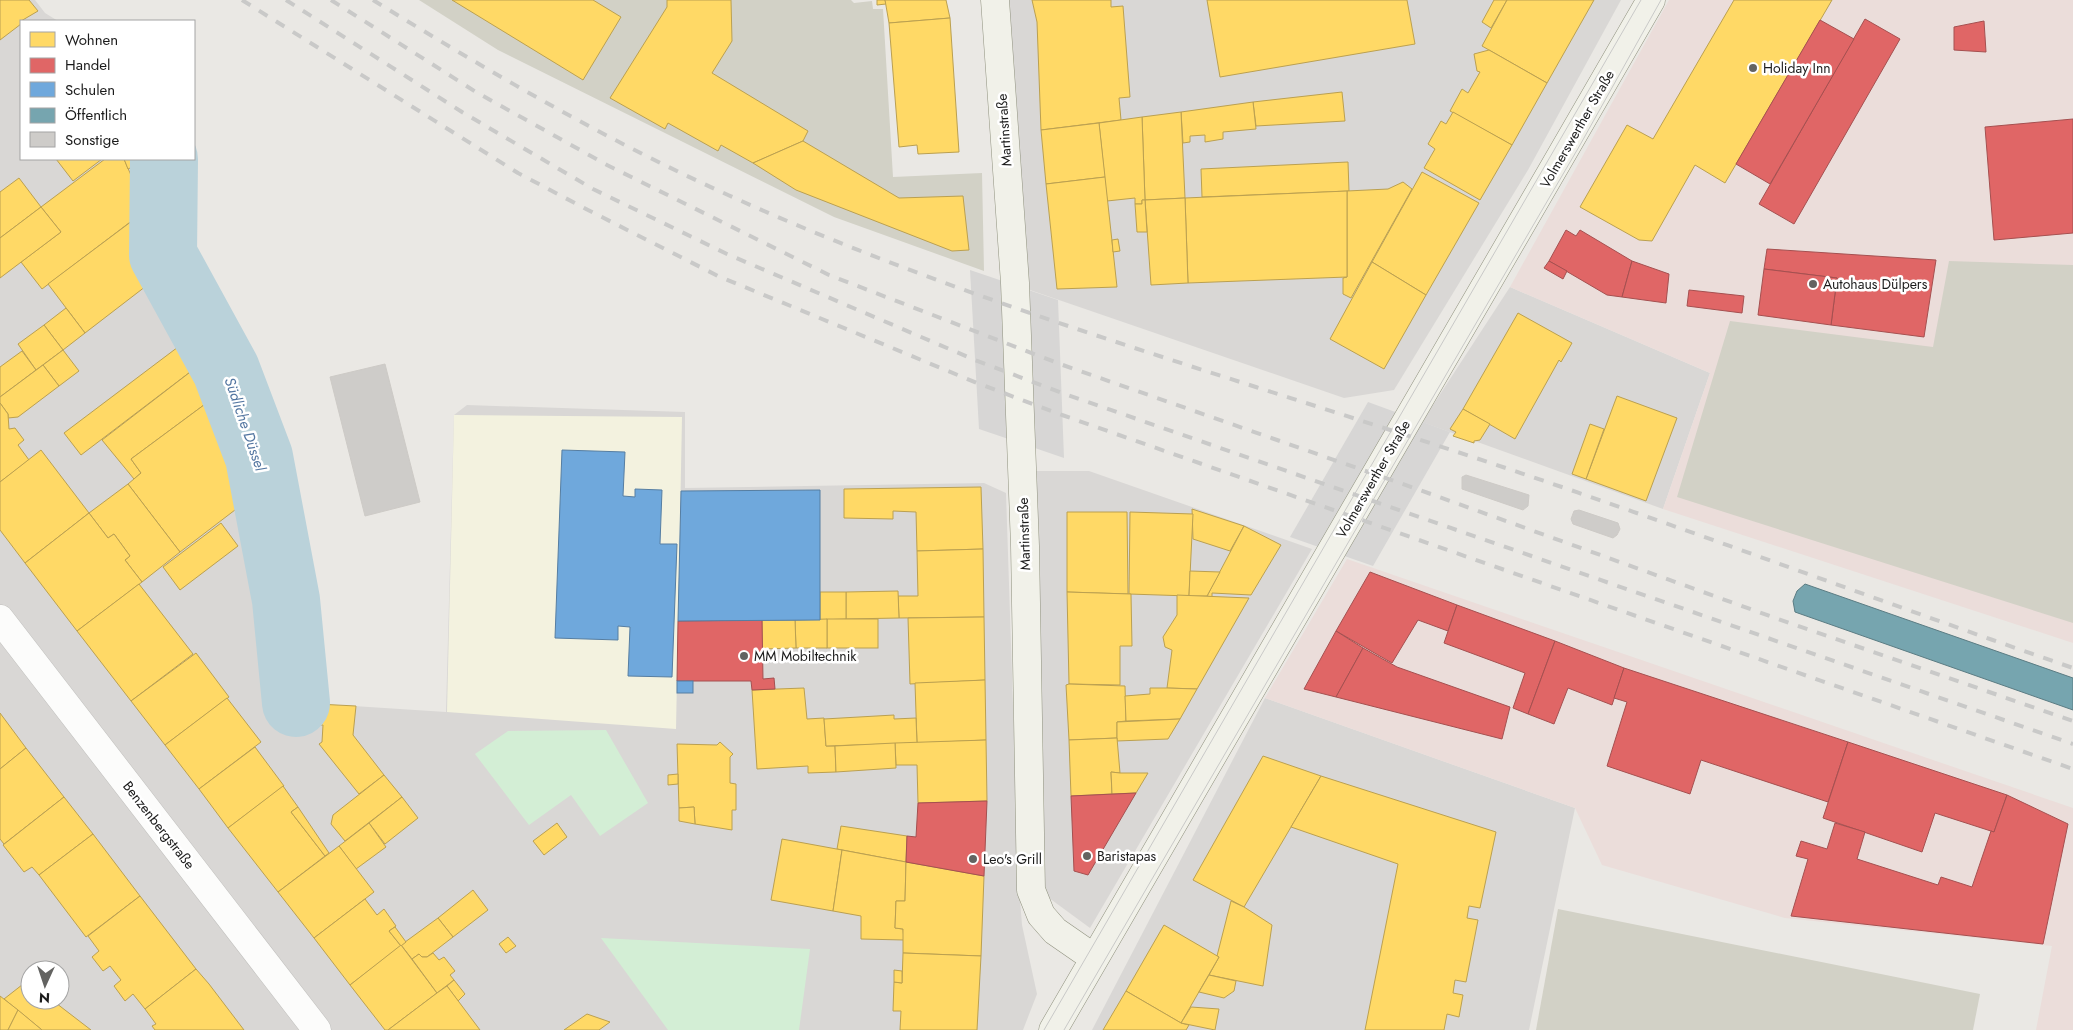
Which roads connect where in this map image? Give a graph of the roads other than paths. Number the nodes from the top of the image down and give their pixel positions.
1 (995, 0) edge
2 (1651, 0) edge
3 (0, 619) edge
4 (1094, 958) junction
5 (317, 1030) edge
6 (1053, 1030) edge

1 - 4 street, Martinstraße
2 - 4 street, Volmerswerther Straße
3 - 5 street, Benzenbergstraße
4 - 6 street

